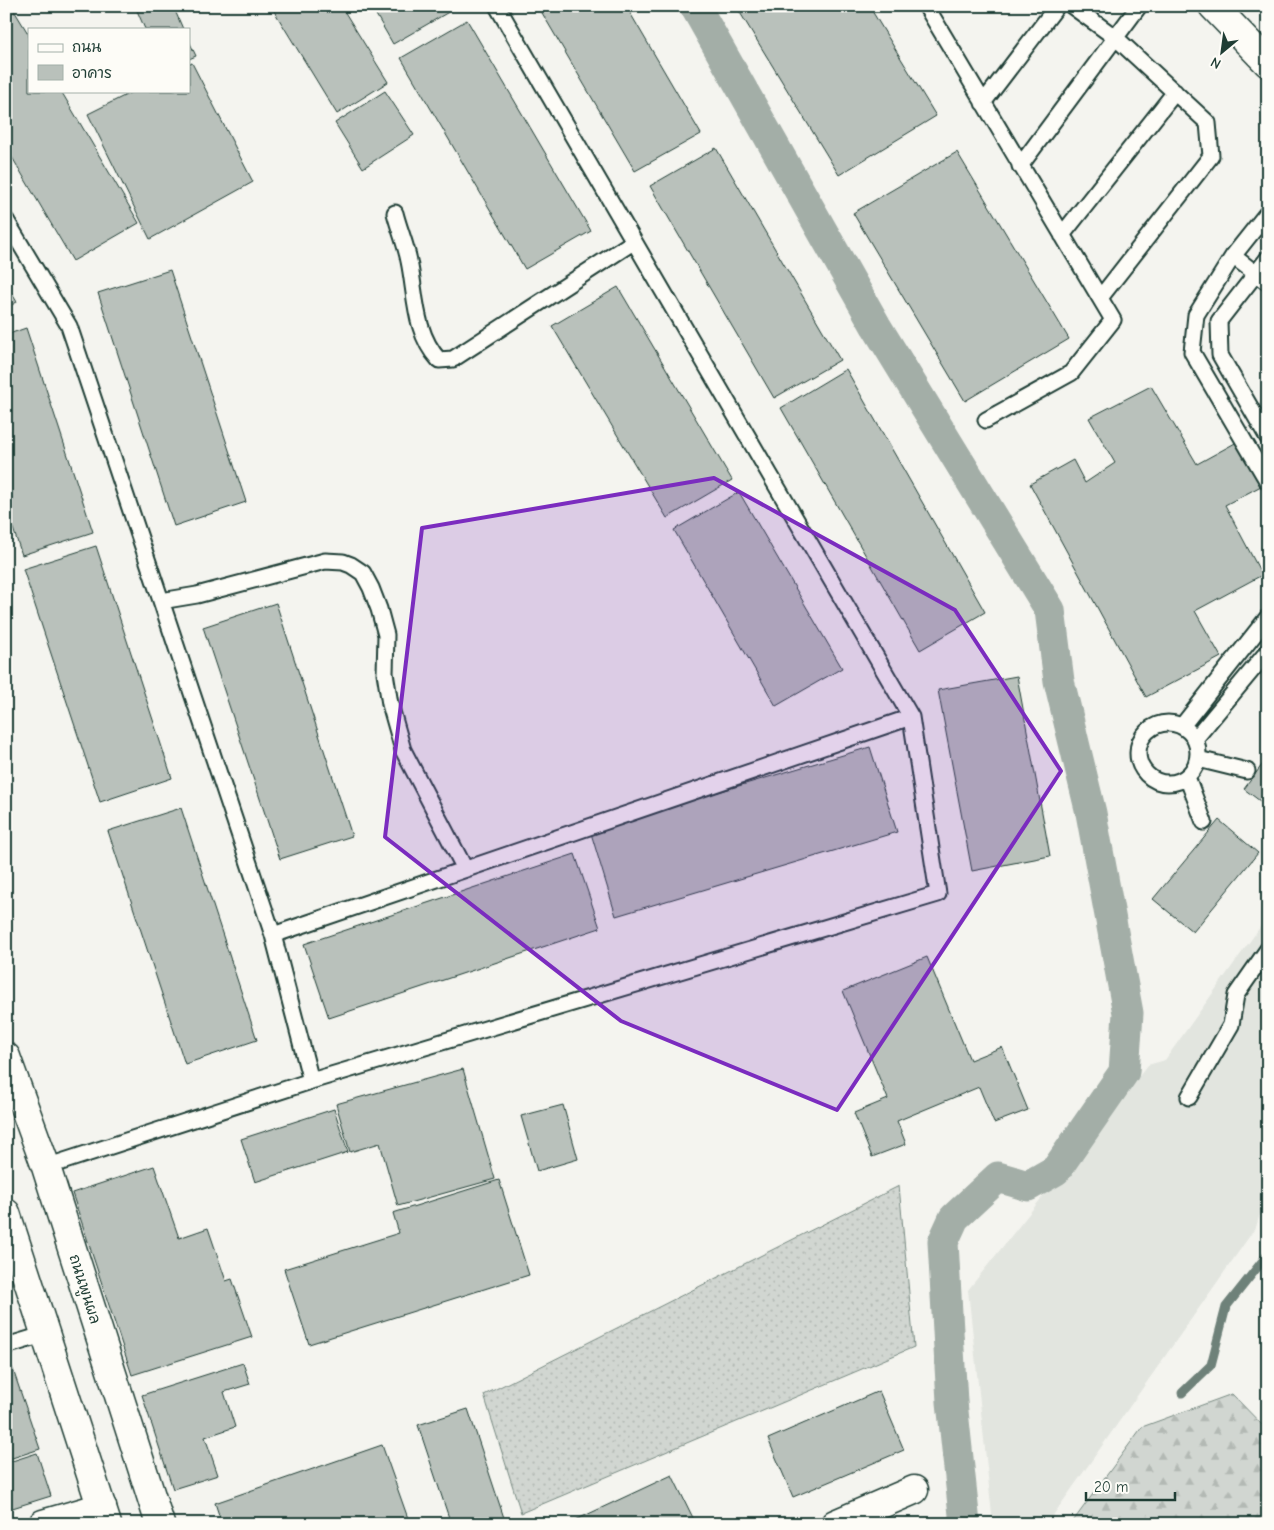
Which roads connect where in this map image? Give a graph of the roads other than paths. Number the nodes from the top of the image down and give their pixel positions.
1 (497, 6) edge
2 (926, 6) edge
3 (1057, 6) edge
4 (1072, 6) edge
5 (1139, 6) edge
6 (1213, 6) edge
7 (1116, 38) junction
8 (1268, 63) edge
9 (1175, 92) junction
10 (983, 103) junction
11 (1020, 166) junction
12 (395, 212) dead end
13 (1268, 212) edge
14 (6, 220) edge
15 (1062, 235) junction
16 (633, 242) junction
17 (1233, 256) junction
18 (1268, 258) edge
19 (1254, 274) junction
20 (1268, 283) edge
21 (1100, 298) junction
22 (986, 420) dead end
23 (1268, 438) edge
24 (1268, 482) edge
25 (161, 601) junction
26 (1268, 617) edge
27 (1268, 651) edge
28 (911, 717) junction
29 (1182, 726) junction
30 (1195, 739) junction
31 (1198, 759) junction
32 (1247, 771) dead end
33 (1187, 777) junction
34 (1204, 822) dead end
35 (465, 869) junction
36 (273, 935) junction
37 (1268, 949) edge
38 (6, 1056) edge
39 (312, 1081) junction
40 (1189, 1097) dead end
41 (46, 1167) junction
42 (6, 1213) edge
43 (46, 1334) junction
44 (6, 1346) edge
45 (914, 1490) dead end
46 (104, 1515) edge
47 (43, 1524) edge
48 (160, 1524) edge
49 (834, 1524) edge

1 - 16 lane
2 - 10 lane
3 - 10 lane
4 - 7 lane
5 - 7 lane
6 - 8 main road
7 - 9 lane
7 - 11 lane
9 - 15 lane
9 - 21 lane
10 - 11 lane
11 - 15 lane
12 - 16 lane
13 - 17 lane
14 - 25 lane
15 - 21 lane
16 - 28 lane
17 - 19 lane
17 - 24 lane
18 - 19 lane
19 - 20 lane
19 - 23 lane
21 - 22 lane
25 - 35 lane
25 - 36 lane
26 - 29 lane
27 - 30 lane
28 - 35 lane
28 - 39 lane
29 - 30 lane
29 - 33 lane
30 - 31 lane
31 - 32 lane
31 - 33 lane
33 - 34 lane
35 - 36 lane
36 - 39 lane
37 - 40 lane
38 - 41 main road, ถนนพูนผล
39 - 41 lane
41 - 48 main road, ถนนพูนผล
42 - 43 main road
43 - 44 lane
43 - 46 main road
45 - 49 main road
46 - 47 main road

